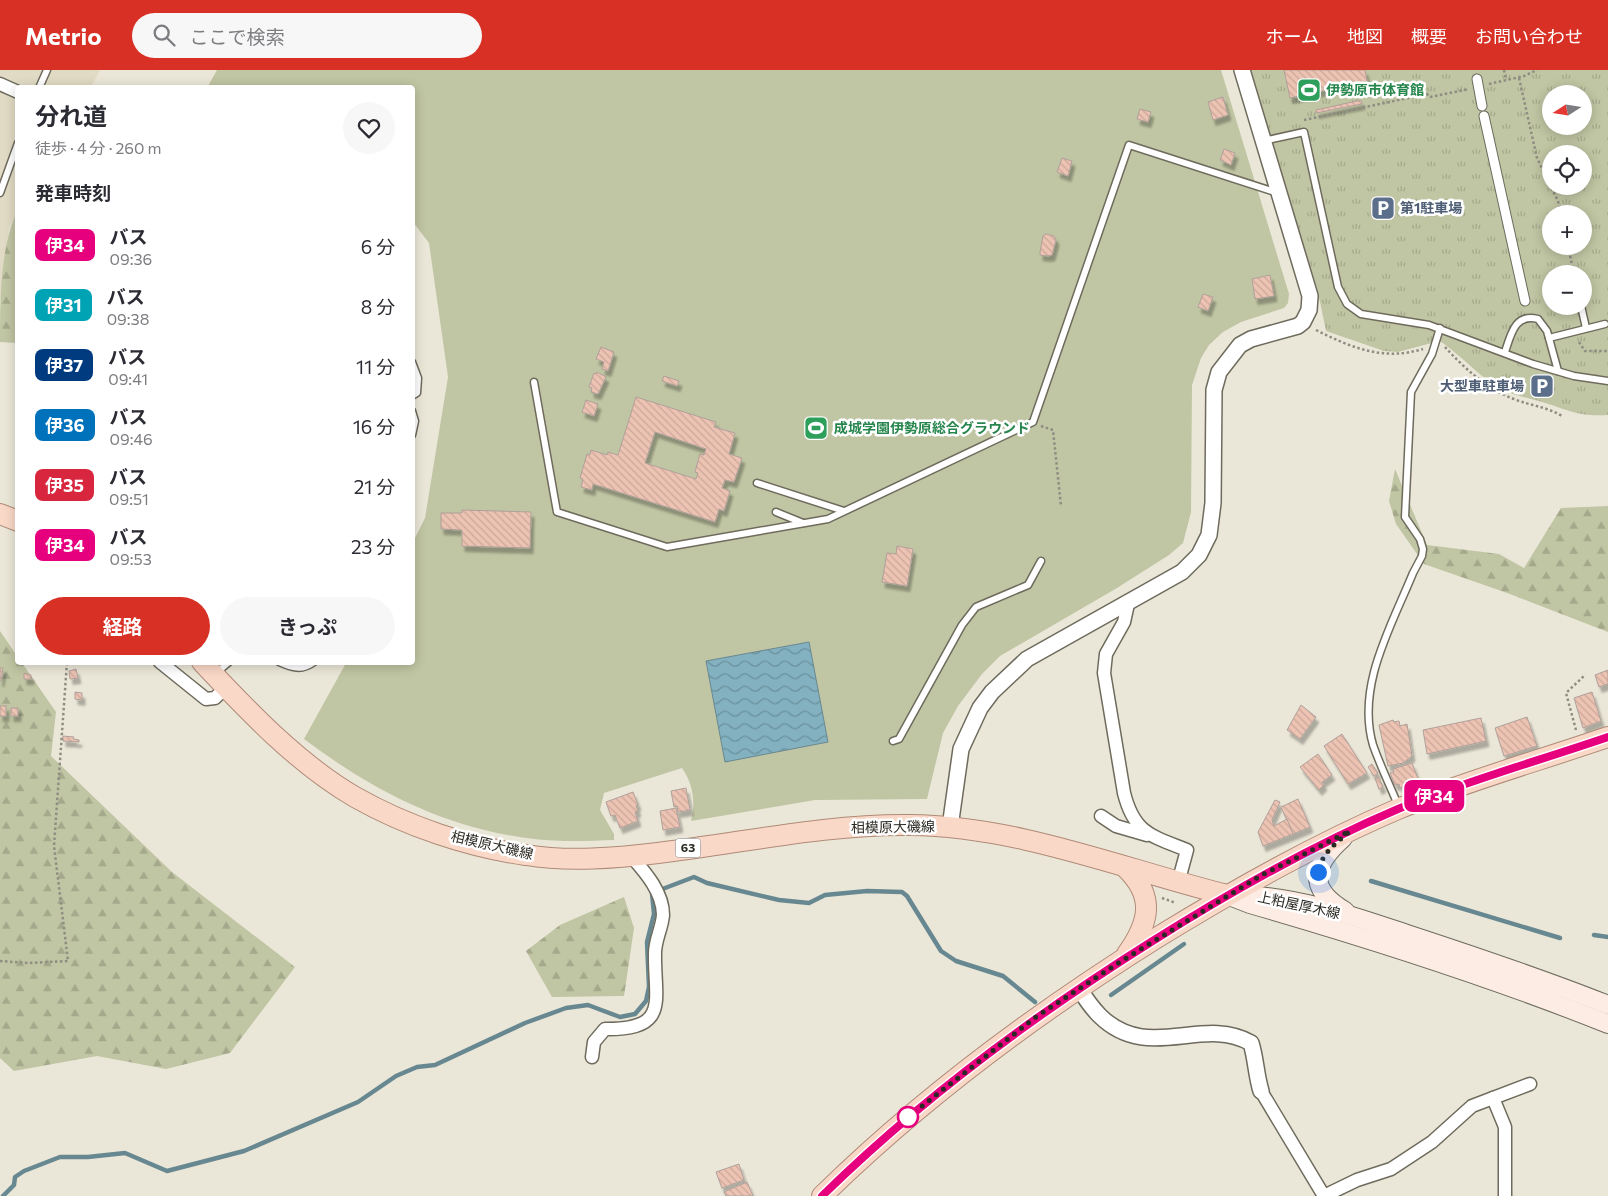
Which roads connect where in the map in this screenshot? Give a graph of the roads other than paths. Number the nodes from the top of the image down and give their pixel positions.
1 (47, 70) edge
2 (1242, 70) edge
3 (1477, 83) road end
4 (0, 84) edge
5 (40, 85) edge
6 (15, 91) edge
7 (1482, 106) dead end
8 (1484, 116) dead end
9 (1263, 141) junction
10 (15, 151) edge
11 (0, 193) edge
12 (1278, 193) junction
13 (1525, 301) dead end
14 (1583, 315) edge
15 (1605, 324) dead end
16 (1440, 328) junction
17 (1586, 328) junction
18 (1549, 338) junction
19 (1505, 352) junction
20 (415, 370) edge
21 (1558, 371) junction
22 (1608, 380) edge
23 (534, 382) dead end
24 (415, 394) edge
25 (757, 482) dead end
26 (844, 511) junction
27 (776, 512) dead end
28 (0, 514) edge
29 (15, 520) edge
30 (804, 523) junction
31 (1041, 560) dead end
32 (1128, 604) junction
33 (164, 665) edge
34 (286, 665) edge
35 (309, 665) edge
36 (217, 672) edge
37 (1608, 737) edge
38 (893, 741) dead end
39 (1400, 809) junction
40 (1101, 816) dead end
41 (950, 827) junction
42 (1350, 831) junction
43 (1150, 835) junction
44 (631, 856) junction
45 (1126, 868) junction
46 (1178, 883) junction
47 (1227, 895) junction
48 (1357, 917) junction
49 (1123, 960) junction
50 (1079, 988) junction
51 (1608, 1005) edge
52 (1608, 1024) edge
53 (592, 1057) dead end
54 (1530, 1084) dead end
55 (1261, 1091) joint
56 (1493, 1098) junction
57 (822, 1196) edge
58 (1324, 1196) edge
59 (1505, 1196) edge

1 - 5 lane
2 - 9 street
3 - 7 street
4 - 6 street
8 - 13 street
9 - 12 street
9 - 16 lane
10 - 11 lane
12 - 26 lane
12 - 32 street
14 - 17 lane
15 - 17 lane
16 - 19 lane
16 - 39 lane
17 - 18 lane
18 - 19 lane
18 - 21 lane
19 - 21 lane
20 - 24 lane
21 - 22 lane
23 - 30 lane
25 - 26 lane
26 - 30 lane
27 - 30 lane
28 - 29 main road
31 - 38 lane
32 - 41 street
32 - 43 street
33 - 36 street
34 - 35 lane
36 - 44 main road, 相模原大磯線 / 63
37 - 39 main road
39 - 42 main road
40 - 43 street
41 - 44 main road, 相模原大磯線 / 63
41 - 45 main road, 相模原大磯線 / 63
42 - 47 main road
42 - 48 main road
43 - 46 street
44 - 53 street
45 - 46 main road, 相模原大磯線 / 63
45 - 49 main road
46 - 47 main road, 相模原大磯線 / 63
47 - 48 main road, 上粕屋厚木線
47 - 49 main road
47 - 52 main road, 上粕屋厚木線
48 - 51 main road, 上粕屋厚木線
49 - 50 main road
50 - 55 street
50 - 57 main road
54 - 56 street
55 - 58 street
56 - 58 street
56 - 59 street

